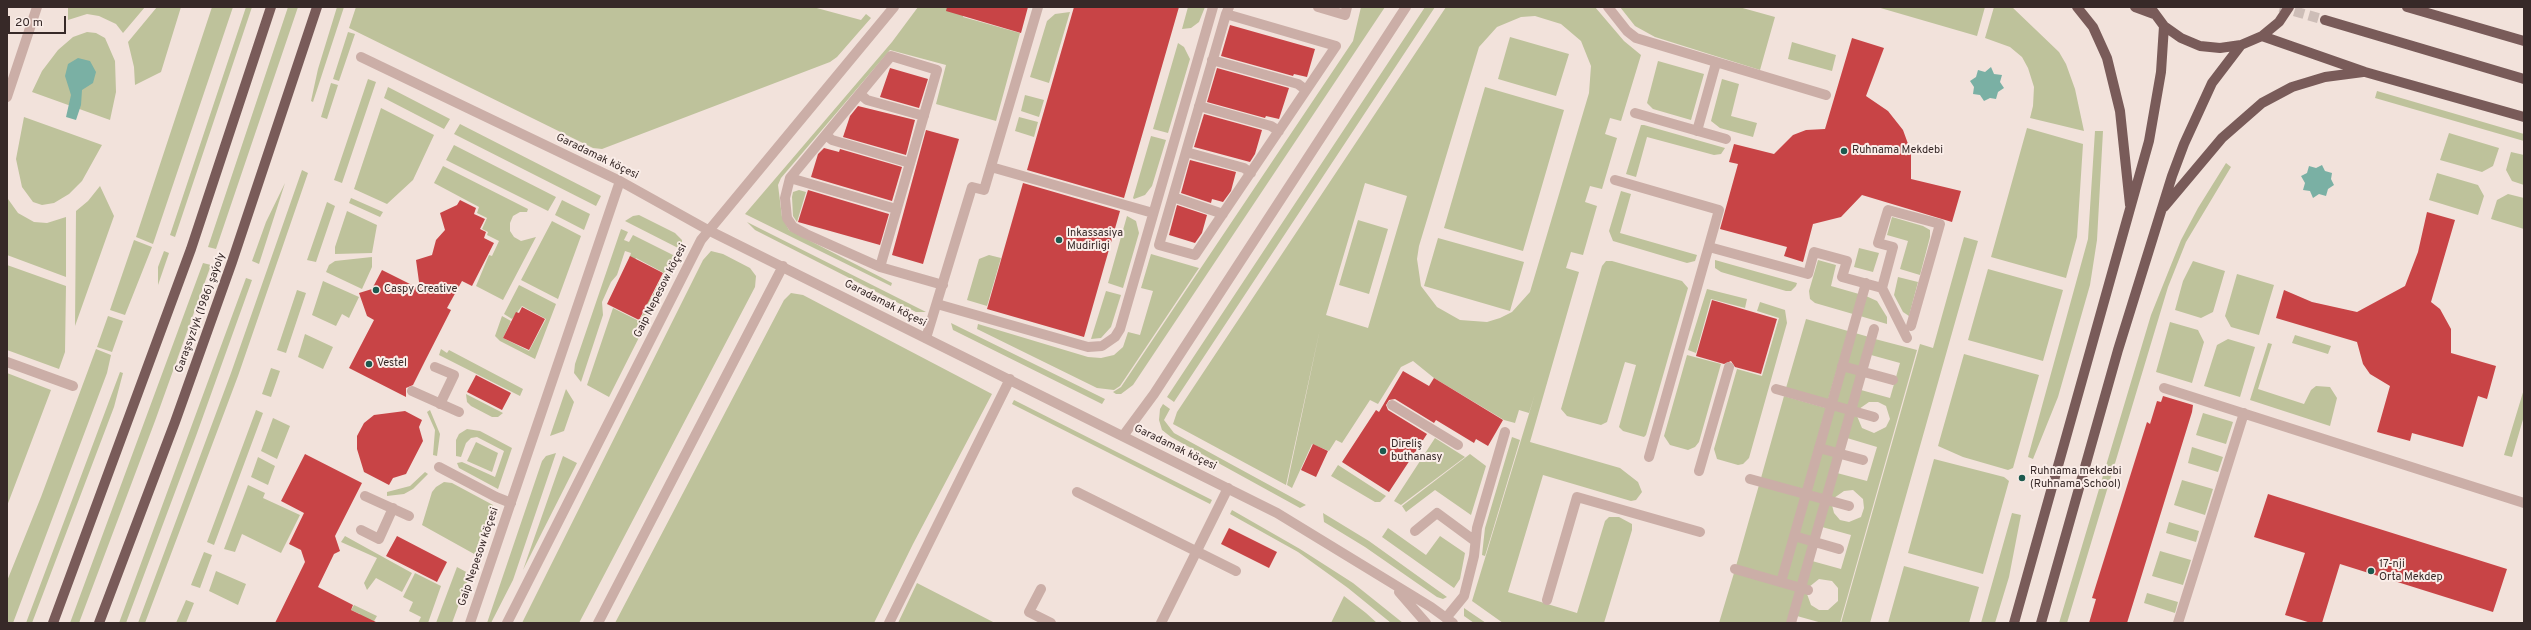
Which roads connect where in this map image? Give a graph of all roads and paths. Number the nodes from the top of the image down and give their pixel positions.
1 (37, 7) edge
2 (271, 7) edge
3 (317, 7) edge
4 (894, 7) edge
5 (1038, 7) edge
6 (1213, 7) edge
7 (1318, 7) edge
8 (1347, 7) edge
9 (1406, 7) edge
10 (1608, 7) edge
11 (2077, 7) edge
12 (2135, 7) edge
13 (2288, 7) edge
14 (2407, 7) edge
15 (1227, 10) edge
16 (2152, 10) edge
17 (2326, 20) tunnel mouth
18 (2164, 26) junction
19 (2262, 36) junction
20 (2524, 41) edge
21 (2241, 45) junction
22 (361, 57) dead end
23 (1212, 60) junction
24 (1716, 63) junction
25 (2365, 72) junction
26 (2524, 79) edge
27 (1306, 90) junction
28 (860, 94) junction
29 (1826, 95) dead end
30 (7, 97) edge
31 (1199, 106) junction
32 (1635, 113) dead end
33 (924, 116) junction
34 (2524, 117) edge
35 (1279, 131) junction
36 (1697, 131) junction
37 (826, 135) junction
38 (1726, 139) dead end
39 (1186, 152) junction
40 (910, 163) junction
41 (991, 167) junction
42 (1251, 173) junction
43 (790, 178) junction
44 (1615, 180) dead end
45 (620, 181) junction
46 (1173, 197) junction
47 (896, 209) junction
48 (2131, 211) junction
49 (1154, 213) junction
50 (2159, 213) junction
51 (1223, 214) junction
52 (708, 230) junction
53 (1709, 247) junction
54 (783, 266) junction
55 (880, 267) junction
56 (1866, 283) junction
57 (942, 285) junction
58 (1882, 288) junction
59 (937, 304) junction
60 (1911, 326) dead end
61 (1874, 329) dead end
62 (926, 338) junction
63 (1907, 338) dead end
64 (7, 362) edge
65 (1842, 366) junction
66 (435, 367) dead end
67 (1729, 367) dead end
68 (1862, 372) junction
69 (1010, 379) junction
70 (1893, 380) dead end
71 (73, 386) dead end
72 (2164, 388) dead end
73 (1776, 389) dead end
74 (412, 391) dead end
75 (440, 404) junction
76 (1392, 405) dead end
77 (1831, 405) junction
78 (1851, 411) junction
79 (459, 412) dead end
80 (2244, 413) junction
81 (1874, 417) dead end
82 (1505, 432) dead end
83 (1123, 436) junction
84 (1458, 445) dead end
85 (1819, 448) junction
86 (1839, 454) junction
87 (1649, 457) dead end
88 (1862, 460) dead end
89 (439, 467) dead end
90 (1699, 471) dead end
91 (1750, 479) dead end
92 (1228, 488) junction
93 (1077, 492) dead end
94 (1806, 494) junction
95 (365, 496) dead end
96 (1826, 500) junction
97 (511, 502) junction
98 (2524, 503) edge
99 (1849, 506) dead end
100 (393, 508) junction
101 (409, 516) dead end
102 (361, 530) dead end
103 (1415, 531) dead end
104 (1700, 532) dead end
105 (1794, 536) junction
106 (1475, 541) junction
107 (1814, 542) junction
108 (1839, 549) dead end
109 (1196, 551) junction
110 (1735, 569) dead end
111 (1236, 571) dead end
112 (1781, 582) junction
113 (1392, 585) junction
114 (1041, 588) dead end
115 (1805, 589) junction
116 (1547, 600) dead end
117 (1449, 620) edge
118 (53, 623) edge
119 (98, 623) edge
120 (470, 623) edge
121 (507, 623) edge
122 (598, 623) edge
123 (889, 623) edge
124 (1051, 623) edge
125 (1161, 623) edge
126 (1426, 623) edge
127 (1791, 623) edge
128 (2014, 623) edge
129 (2041, 623) edge
130 (2178, 623) edge

1 - 30 street
2 - 118 main road
3 - 119 main road, Garaşsyzlyk (1986) şaýoly
4 - 52 street, Gaip Nepesow köçesi
5 - 41 street
6 - 49 street
7 - 8 street
9 - 83 street
10 - 24 street
11 - 48 main road
12 - 16 main road
13 - 19 main road
14 - 20 main road
15 - 23 street
15 - 27 street
16 - 18 main road
17 - 26 main road
18 - 21 main road
18 - 48 main road
19 - 21 main road
19 - 25 main road
21 - 50 main road
22 - 45 street, Garadamak köçesi
23 - 27 street
23 - 31 street
24 - 29 street
24 - 36 street
25 - 34 main road
25 - 50 main road
27 - 35 street
28 - 33 street
28 - 33 street
28 - 37 street
31 - 35 street
31 - 39 street
32 - 36 street
33 - 40 street
35 - 42 street
36 - 38 street
37 - 40 street
37 - 43 street
39 - 42 street
39 - 46 street
40 - 47 street
41 - 49 street
41 - 57 street
42 - 51 street
43 - 47 street
43 - 55 street
44 - 53 street
45 - 52 street, Garadamak köçesi
45 - 97 street, Gaip Nepesow köçesi
46 - 51 street
46 - 51 street
47 - 55 street
48 - 128 main road
49 - 59 street
50 - 129 main road
52 - 54 street, Garadamak köçesi
52 - 121 street, Gaip Nepesow köçesi
53 - 56 street
53 - 87 street
54 - 62 street, Garadamak köçesi
54 - 122 street
55 - 57 street
56 - 58 street
56 - 65 street
57 - 59 street
58 - 60 street
58 - 63 street
59 - 62 street
61 - 68 street
62 - 69 street, Garadamak köçesi
64 - 71 street
65 - 68 street
65 - 77 street
66 - 75 street
67 - 90 street
68 - 70 street
68 - 78 street
69 - 83 street, Garadamak köçesi
69 - 123 street
72 - 80 street
73 - 77 street
74 - 75 street
75 - 79 street
76 - 84 street
77 - 78 street
77 - 85 street
78 - 81 street
78 - 86 street
80 - 98 street
80 - 130 street
82 - 106 street
83 - 92 street, Garadamak köçesi
85 - 86 street
85 - 94 street
86 - 88 street
86 - 96 street
89 - 97 street
91 - 94 street
92 - 109 street
92 - 113 street, Garadamak köçesi
93 - 109 street
94 - 96 street
94 - 105 street
95 - 100 street
96 - 99 street
96 - 107 street
97 - 120 street, Gaip Nepesow köçesi
100 - 101 street
100 - 102 street
103 - 106 street
104 - 116 street
105 - 107 street
105 - 112 street
106 - 117 street
107 - 108 street
107 - 115 street
109 - 111 street
109 - 125 street
110 - 112 street
112 - 115 street
113 - 117 street, Garadamak köçesi
113 - 126 street, Garadamak köçesi
114 - 124 street
115 - 127 street

